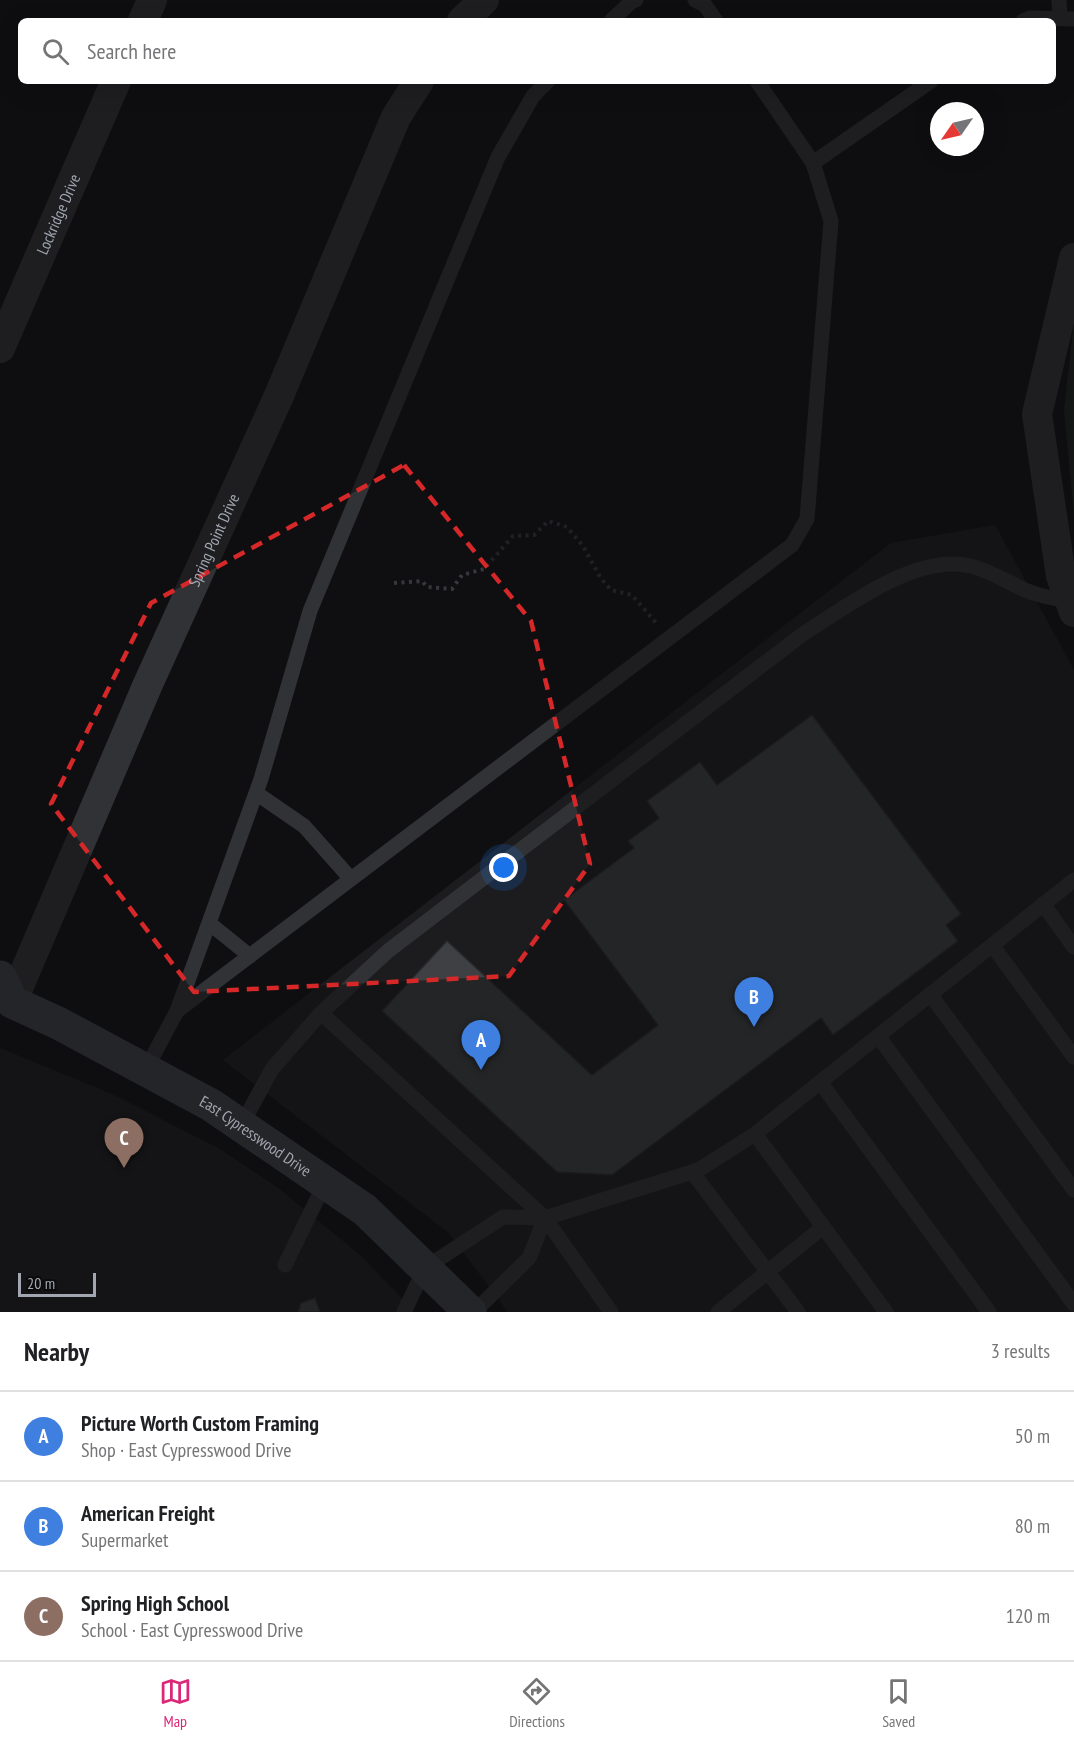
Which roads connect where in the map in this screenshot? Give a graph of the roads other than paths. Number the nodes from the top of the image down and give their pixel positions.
1 (152, 0) edge
2 (484, 0) edge
3 (636, 0) edge
4 (695, 0) edge
5 (1059, 0) edge
6 (144, 18) edge
7 (465, 18) edge
8 (614, 18) edge
9 (714, 18) edge
10 (1067, 19) edge
11 (115, 84) edge
12 (417, 84) edge
13 (545, 84) edge
14 (759, 84) edge
15 (927, 84) edge
16 (813, 163) junction
17 (1074, 258) edge
18 (0, 348) edge
19 (1072, 607) edge
20 (256, 793) junction
21 (351, 879) junction
22 (1074, 879) edge
23 (1043, 904) junction
24 (209, 923) junction
25 (992, 945) junction
26 (1074, 947) edge
27 (250, 956) junction
28 (930, 994) junction
29 (3, 999) edge
30 (177, 1011) junction
31 (321, 1013) junction
32 (878, 1036) junction
33 (1074, 1057) edge
34 (146, 1069) junction
35 (820, 1082) junction
36 (241, 1126) junction
37 (755, 1134) junction
38 (692, 1172) junction
39 (325, 1183) junction
40 (1074, 1190) edge
41 (545, 1218) junction
42 (823, 1227) junction
43 (285, 1265) dead end
44 (425, 1268) junction
45 (767, 1272) junction
46 (1074, 1304) edge
47 (404, 1312) edge
48 (470, 1312) edge
49 (474, 1312) edge
50 (611, 1312) edge
51 (718, 1312) edge
52 (798, 1312) edge
53 (886, 1312) edge
54 (989, 1312) edge

1 - 6 street
2 - 7 street
3 - 8 lane
4 - 9 lane
5 - 10 lane
11 - 18 street, Lockridge Drive
12 - 29 street, Spring Point Drive
13 - 20 lane
14 - 16 lane
15 - 16 lane
16 - 21 lane
17 - 19 street
19 - 31 lane
20 - 21 lane
20 - 24 lane
21 - 27 lane
22 - 23 lane
23 - 25 lane
23 - 26 lane
24 - 27 lane
24 - 30 lane
25 - 28 lane
25 - 33 lane
27 - 30 lane
28 - 32 lane
28 - 40 lane
29 - 34 main road, East Cypresswood Drive
30 - 34 lane
31 - 36 lane
31 - 41 lane
32 - 35 lane
32 - 46 lane
34 - 36 main road, East Cypresswood Drive
35 - 37 lane
35 - 54 lane
36 - 39 main road, East Cypresswood Drive
37 - 38 lane
37 - 42 lane
38 - 41 lane
38 - 45 lane
39 - 43 lane
39 - 44 main road, East Cypresswood Drive
41 - 44 lane
41 - 49 lane
41 - 50 lane
42 - 45 lane
42 - 53 lane
44 - 47 lane
44 - 48 main road, East Cypresswood Drive
45 - 51 lane
45 - 52 lane

